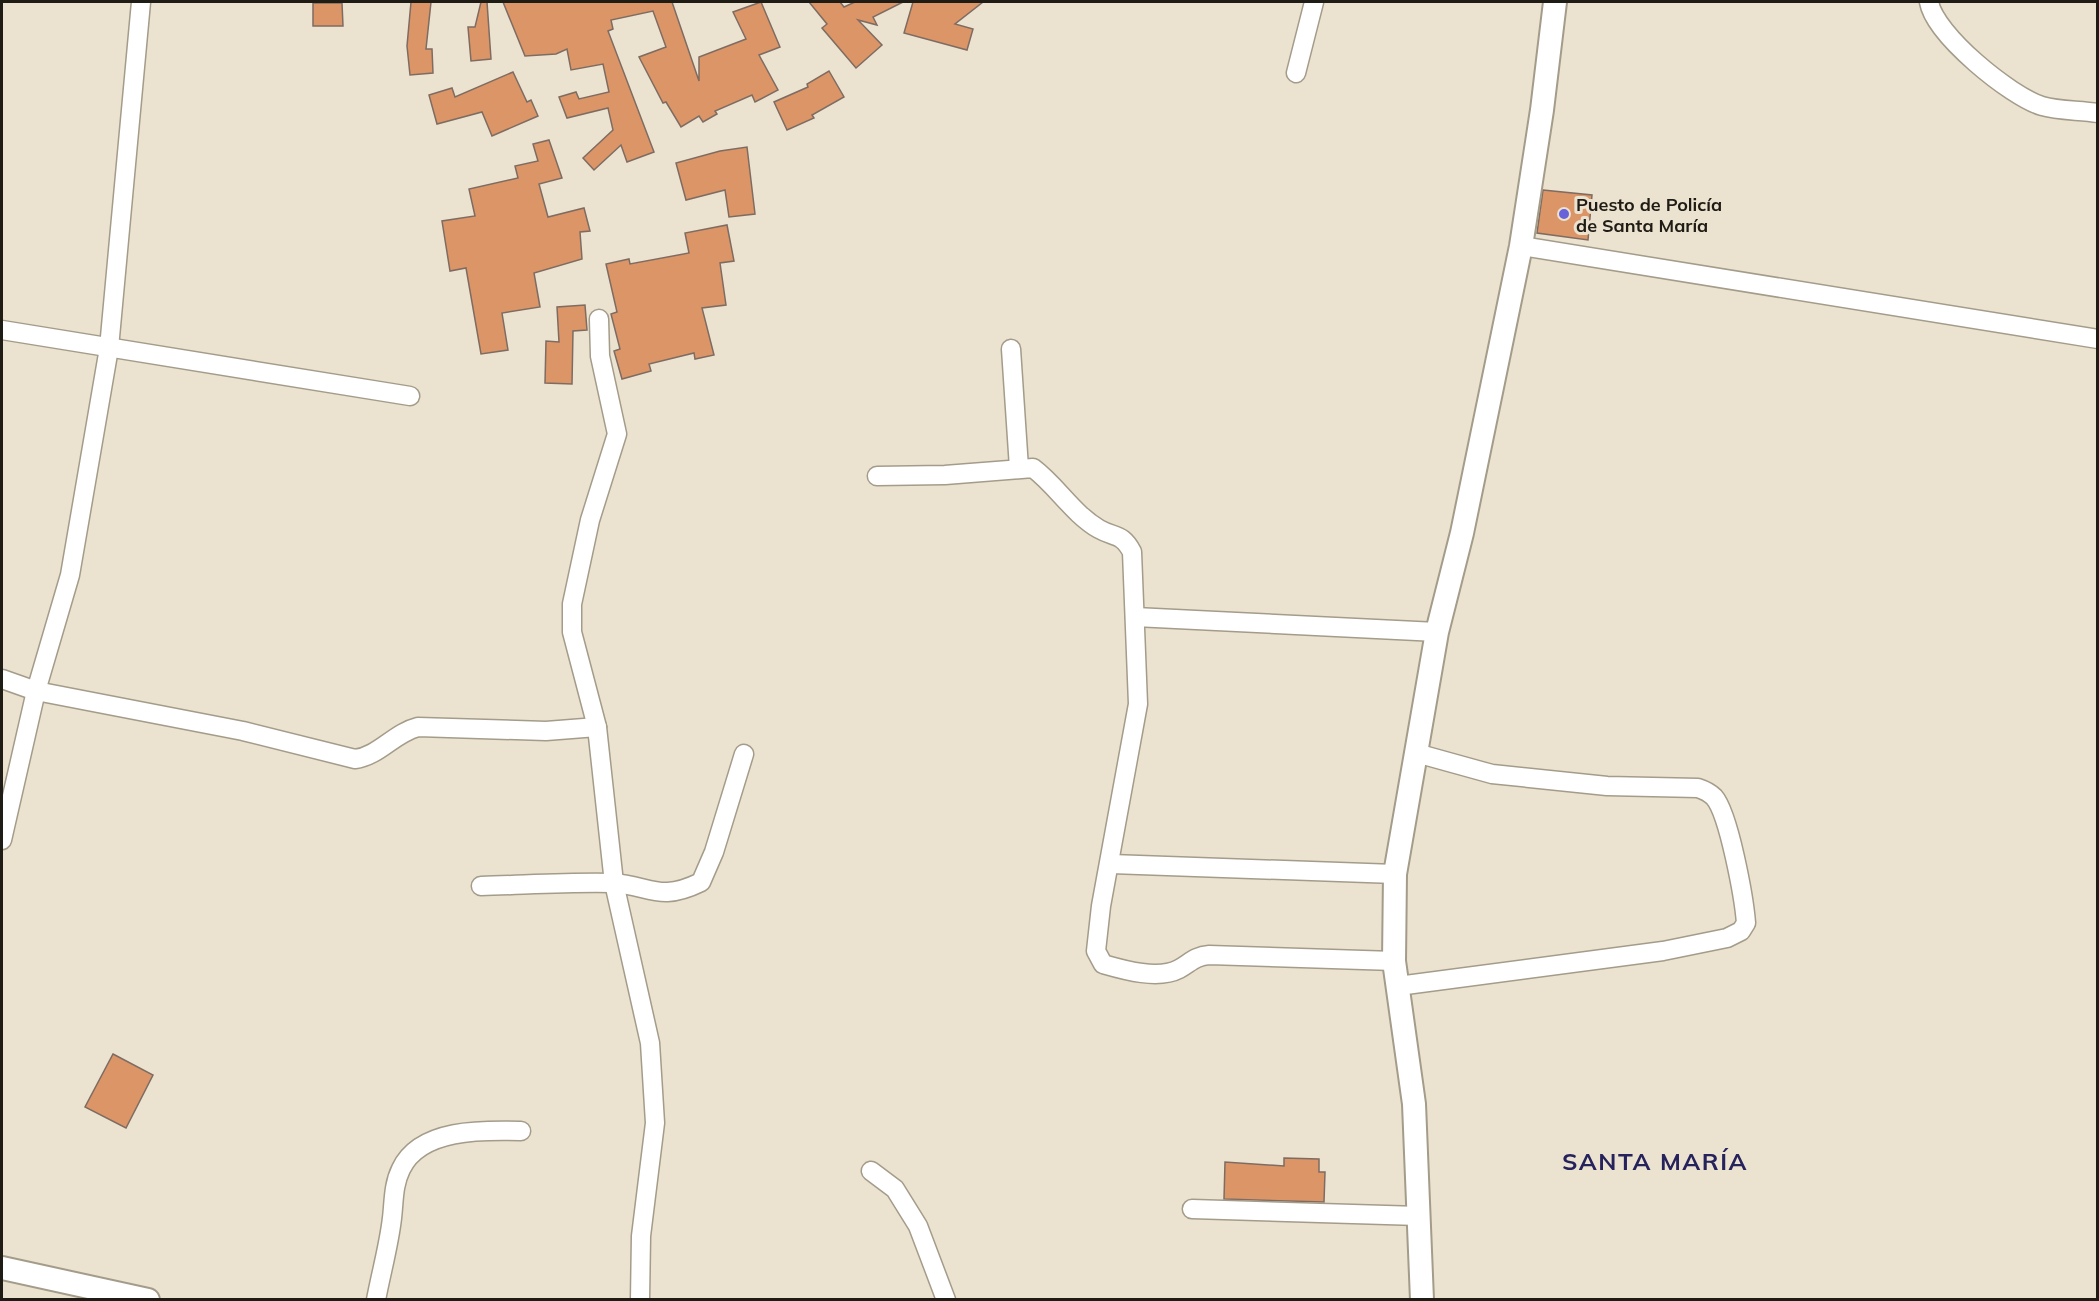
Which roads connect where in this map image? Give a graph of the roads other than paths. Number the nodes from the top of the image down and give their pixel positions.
1 (141, 2) edge
2 (1314, 2) edge
3 (1555, 2) edge
4 (1929, 2) edge
5 (1296, 73) dead end
6 (2097, 113) edge
7 (1521, 246) junction
8 (599, 319) dead end
9 (2, 330) edge
10 (2097, 339) edge
11 (109, 348) junction
12 (1011, 349) dead end
13 (410, 396) dead end
14 (1019, 468) junction
15 (877, 476) dead end
16 (1135, 617) junction
17 (1437, 632) junction
18 (2, 679) edge
19 (36, 691) junction
20 (597, 727) junction
21 (1416, 753) junction
22 (744, 754) dead end
23 (2, 840) edge
24 (1111, 864) junction
25 (1395, 874) junction
26 (614, 883) junction
27 (481, 886) dead end
28 (1394, 961) junction
29 (1398, 986) junction
30 (521, 1131) dead end
31 (871, 1171) dead end
32 (1192, 1209) dead end
33 (1419, 1216) junction
34 (2, 1268) edge
35 (148, 1299) edge
36 (376, 1299) edge
37 (640, 1299) edge
38 (946, 1299) edge
39 (1422, 1299) edge

1 - 11 street
2 - 5 street
3 - 7 street
4 - 6 street
7 - 10 street
7 - 17 street
8 - 20 street
9 - 11 street
11 - 13 street
11 - 19 street
12 - 14 street
14 - 15 street
14 - 16 street
16 - 17 street
16 - 24 street
17 - 21 street
18 - 19 street
19 - 20 street
19 - 23 street
20 - 26 street
21 - 25 street
21 - 29 street
22 - 26 street
24 - 25 street
24 - 28 street
25 - 28 street
26 - 27 street
26 - 37 street
28 - 29 street
29 - 33 street
30 - 36 street
31 - 38 street
32 - 33 street
33 - 39 street
34 - 35 street

